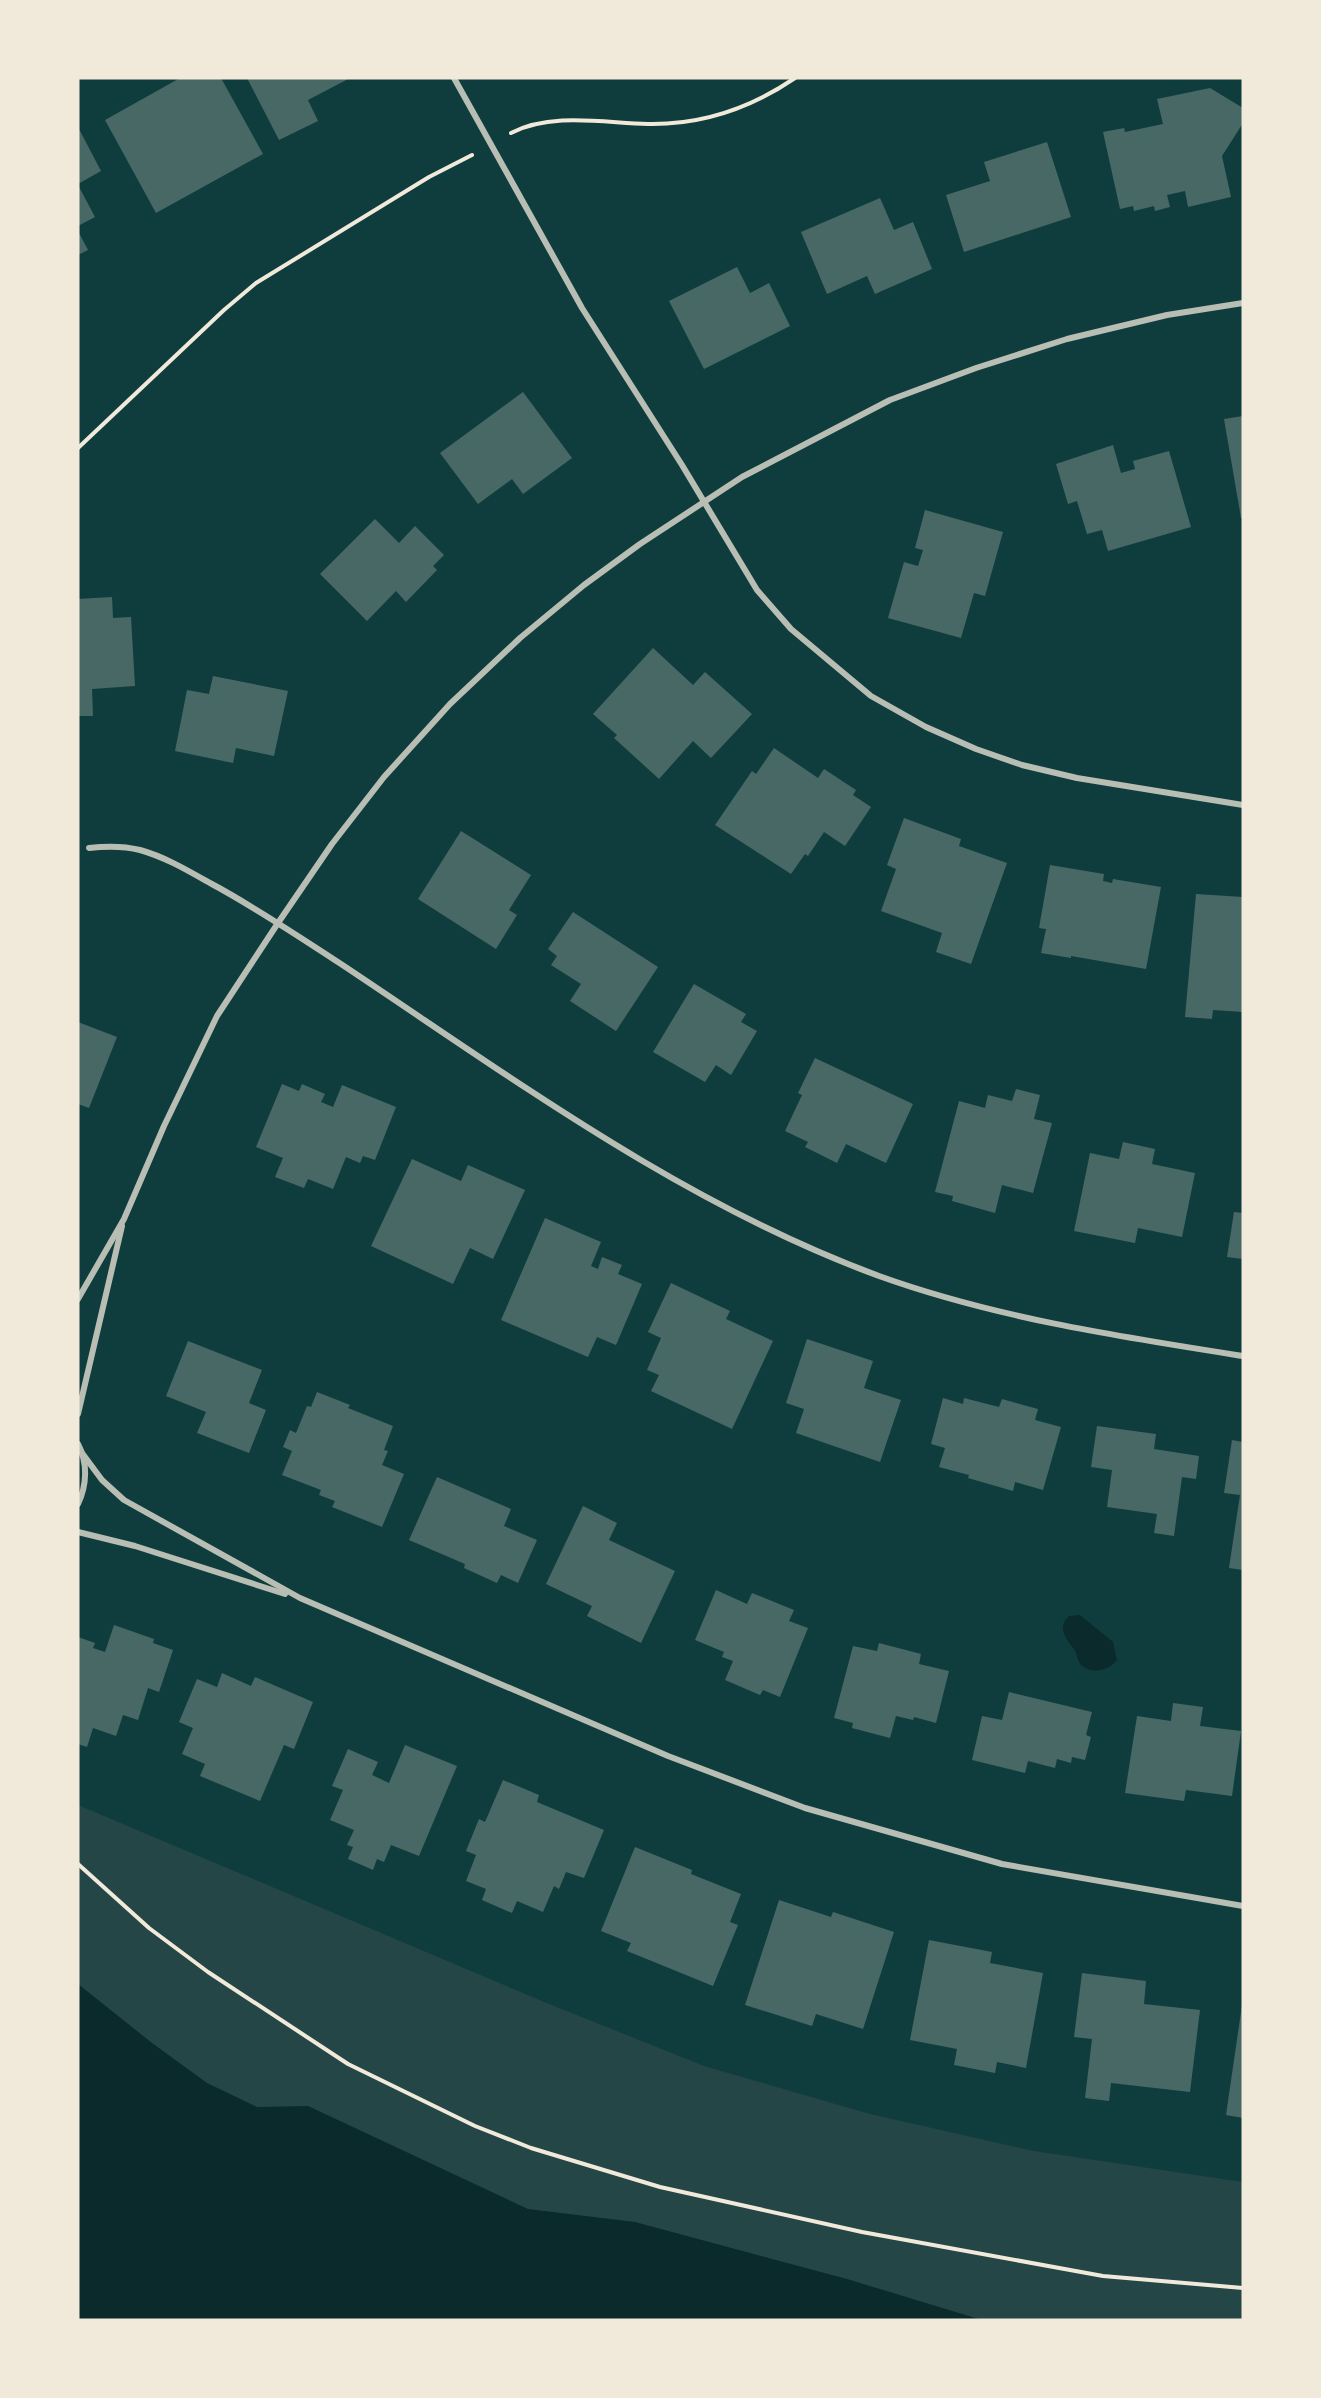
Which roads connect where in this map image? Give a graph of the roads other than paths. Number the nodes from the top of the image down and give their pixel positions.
1 (454, 78) edge
2 (1243, 303) edge
3 (704, 502) junction
4 (1243, 805) edge
5 (89, 848) dead end
6 (278, 923) junction
7 (124, 1219) junction
8 (78, 1299) edge
9 (1243, 1356) edge
10 (78, 1414) edge
11 (78, 1444) edge
12 (82, 1453) junction
13 (78, 1504) edge
14 (78, 1532) edge
15 (300, 1599) junction
16 (1243, 1906) edge

1 - 3 street
2 - 3 street
3 - 4 street
3 - 6 street
5 - 6 street
6 - 7 street
6 - 9 street
7 - 8 street
7 - 10 street
11 - 12 street
12 - 13 street
12 - 15 street
14 - 15 street
15 - 16 street

